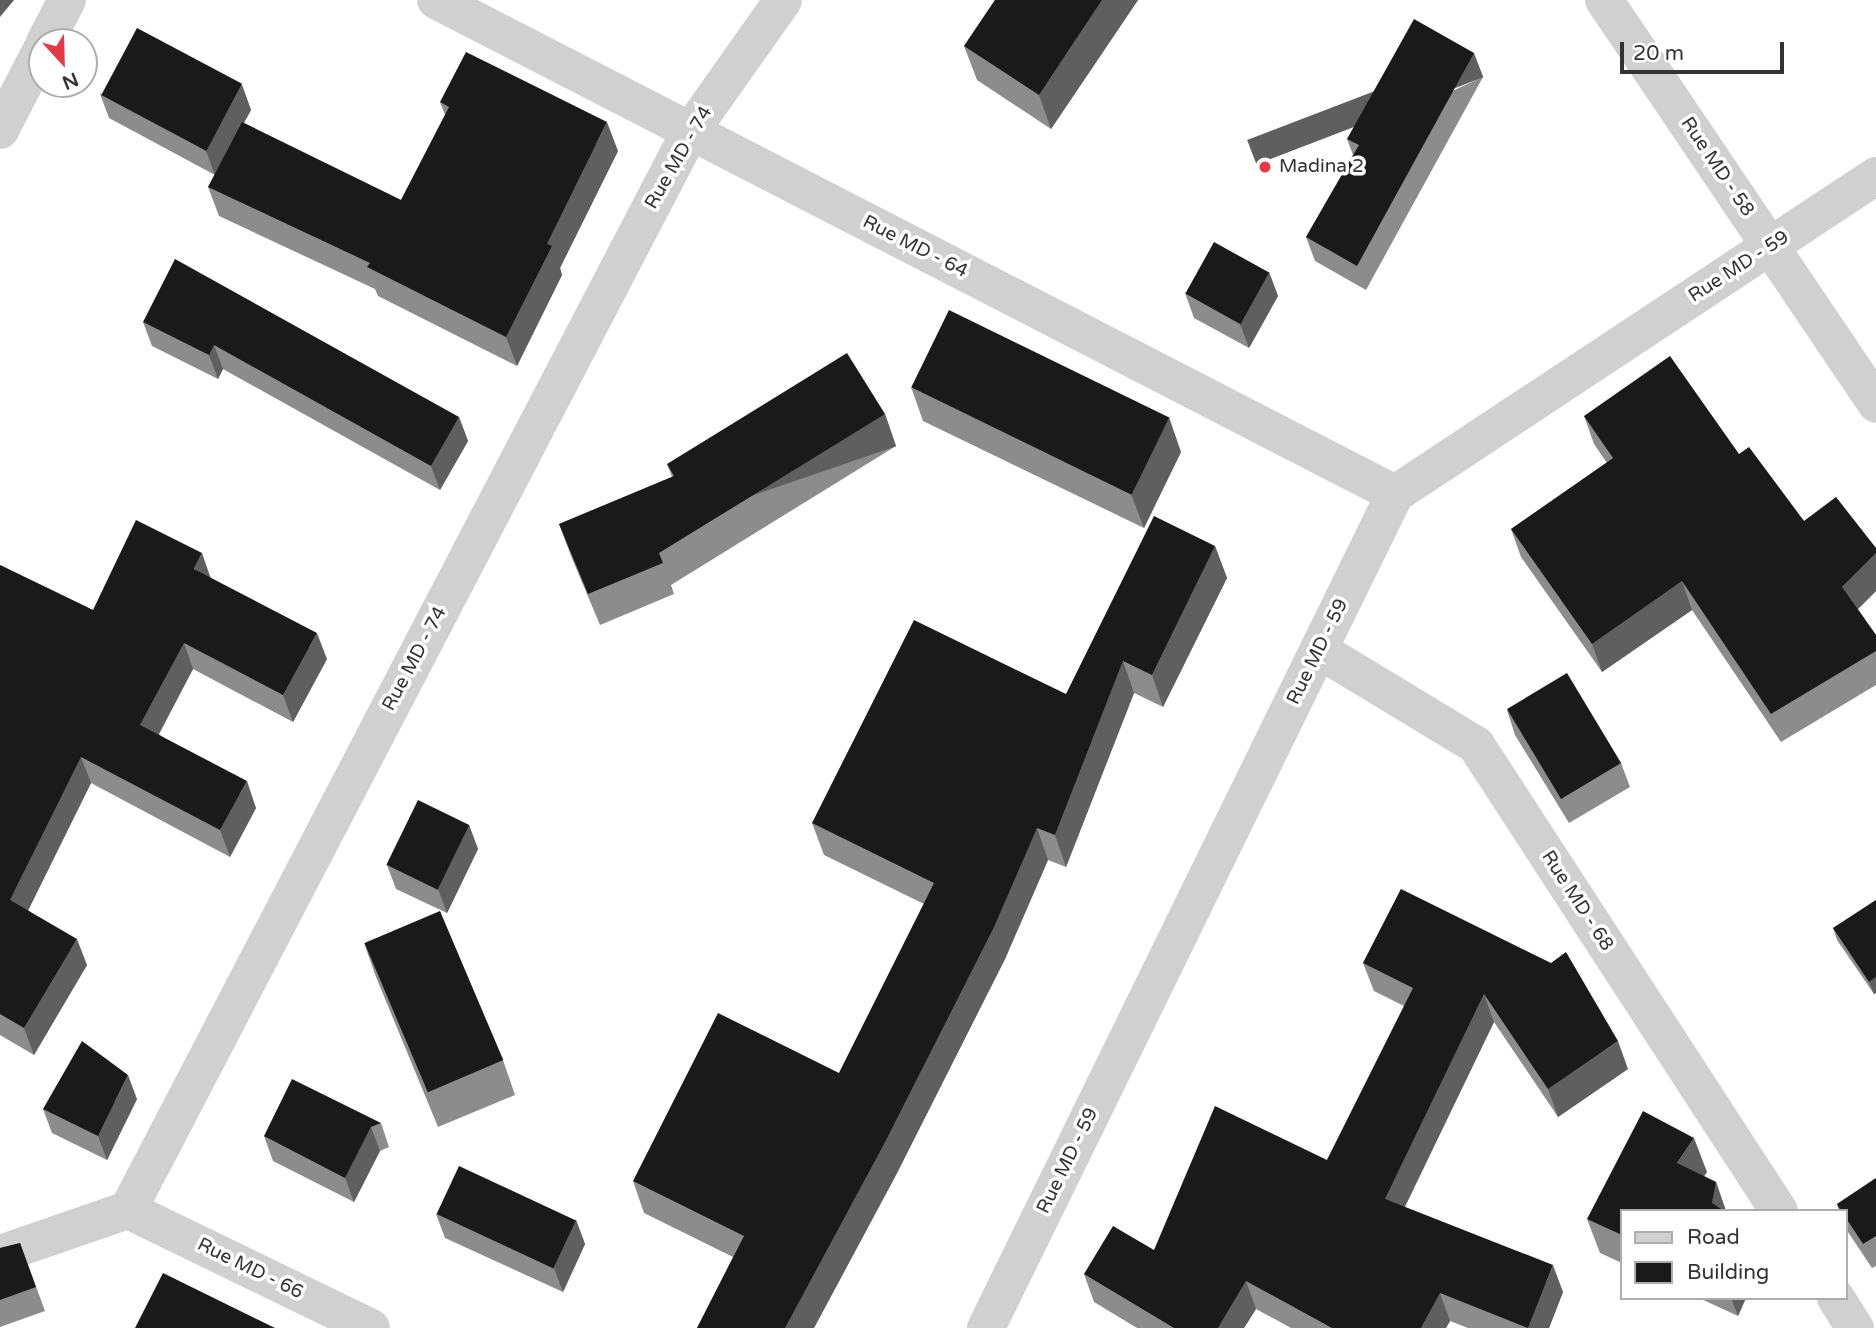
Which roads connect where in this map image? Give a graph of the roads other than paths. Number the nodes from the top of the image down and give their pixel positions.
1 (67, 0) edge
2 (436, 0) edge
3 (783, 0) edge
4 (1604, 0) edge
5 (53, 28) edge
6 (28, 76) edge
7 (0, 130) edge
8 (690, 132) junction
9 (1876, 176) edge
10 (1770, 246) junction
11 (1876, 404) edge
12 (1395, 494) junction
13 (1319, 650) junction
14 (1778, 1209) edge
15 (128, 1210) junction
16 (0, 1254) edge
17 (1837, 1300) edge
18 (371, 1328) edge
19 (986, 1328) edge
20 (1855, 1328) edge

1 - 5 street
2 - 8 street, Rue MD - 64
3 - 8 street, Rue MD - 74
4 - 10 street, Rue MD - 58
6 - 7 street
8 - 12 street, Rue MD - 64
8 - 15 street, Rue MD - 74
9 - 10 street, Rue MD - 59
10 - 11 street, Rue MD - 58
10 - 12 street, Rue MD - 59
12 - 13 street, Rue MD - 59
13 - 14 street, Rue MD - 68
13 - 19 street, Rue MD - 59
15 - 16 street
15 - 18 street, Rue MD - 66
17 - 20 street

